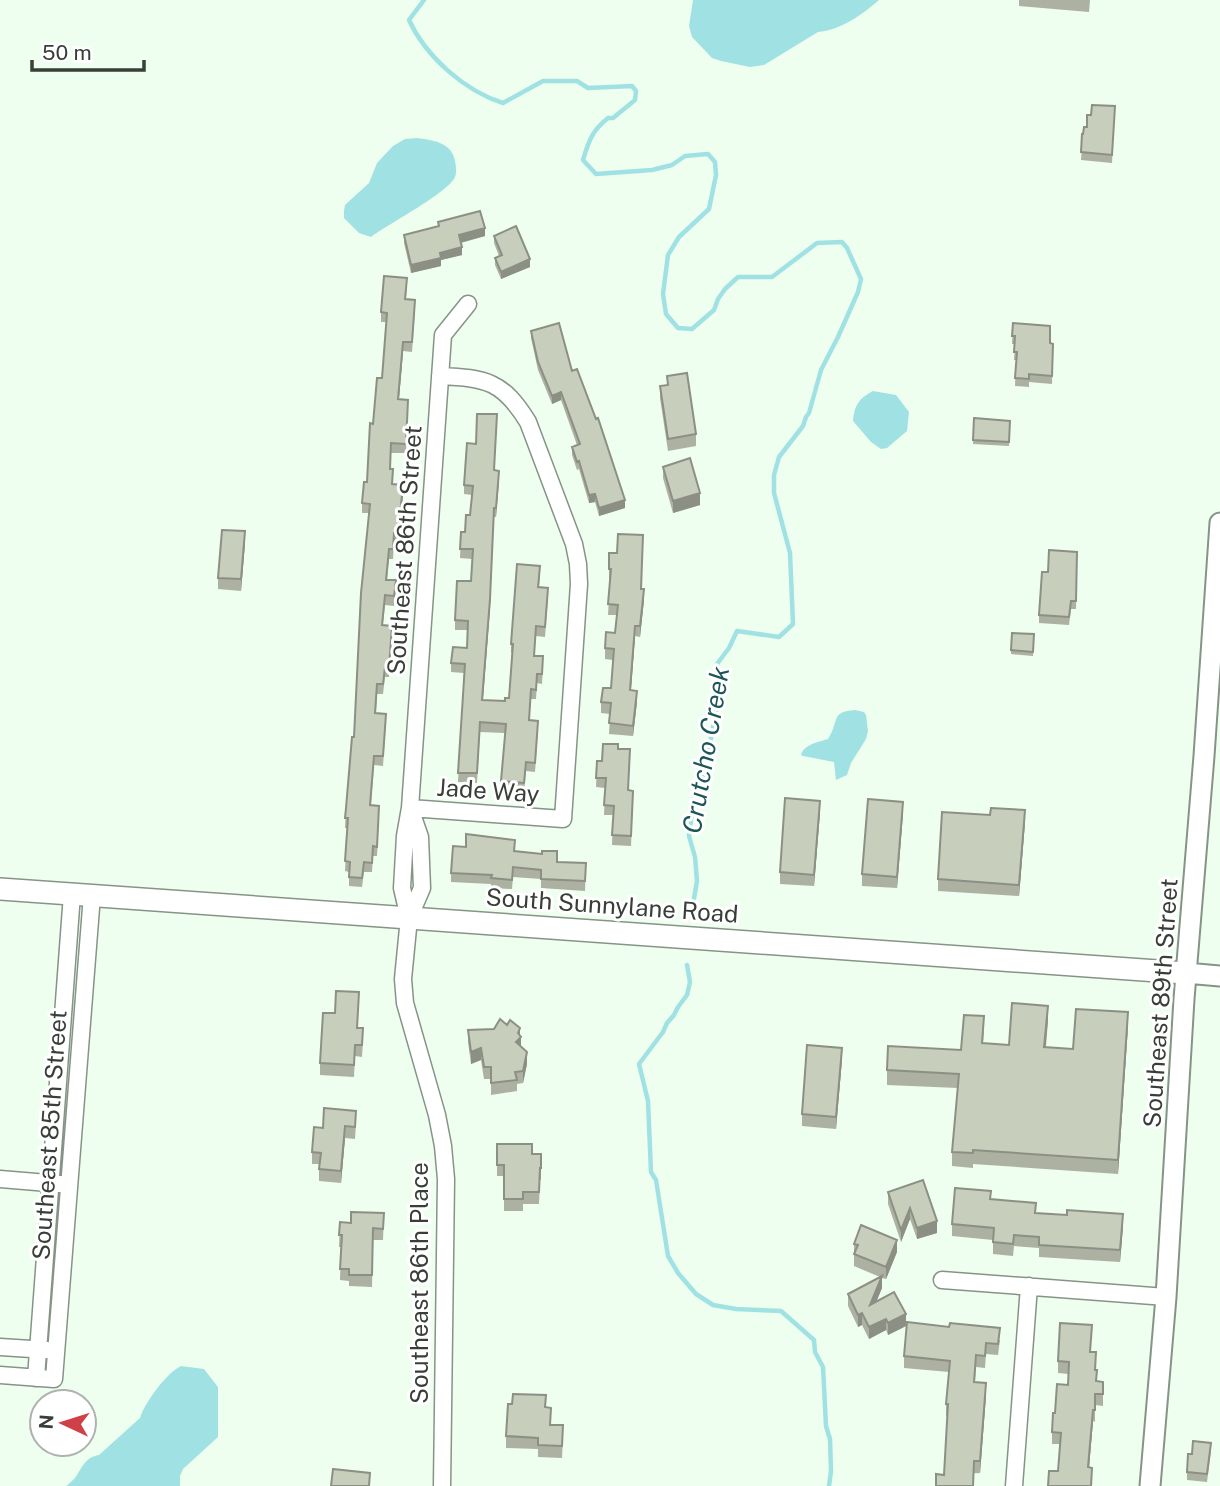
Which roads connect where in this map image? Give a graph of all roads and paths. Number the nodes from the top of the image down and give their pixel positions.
1 (468, 304) dead end
2 (440, 376) junction
3 (1220, 523) edge
4 (1219, 552) edge
5 (410, 808) junction
6 (0, 889) edge
7 (82, 895) junction
8 (409, 918) junction
9 (1186, 973) junction
10 (1220, 976) edge
11 (61, 1045) junction
12 (80, 1046) junction
13 (0, 1179) edge
14 (51, 1183) junction
15 (70, 1185) junction
16 (942, 1280) dead end
17 (1030, 1286) junction
18 (1166, 1297) junction
19 (0, 1347) edge
20 (38, 1350) junction
21 (57, 1351) junction
22 (0, 1375) edge
23 (36, 1378) junction
24 (442, 1486) edge
25 (1014, 1486) edge
26 (1150, 1486) edge

1 - 2 street, Southeast 86th Street
2 - 5 street, Southeast 86th Street
2 - 5 street, Jade Way
3 - 4 street, Southeast 89th Street
4 - 9 street, Southeast 89th Street
5 - 8 street, Southeast 86th Street
6 - 7 main road, South Sunnylane Road
7 - 8 main road, South Sunnylane Road
7 - 11 street, Southeast 85th Street
7 - 12 street, Southeast 85th Street
8 - 9 main road, South Sunnylane Road
8 - 24 street, Southeast 86th Place
9 - 10 street, South Sunnylane Road
9 - 18 street, Southeast 89th Street
11 - 12 street
11 - 14 street, Southeast 85th Street
12 - 15 street, Southeast 85th Street
13 - 14 street
14 - 15 street
14 - 20 street, Southeast 85th Street
15 - 21 street, Southeast 85th Street
16 - 17 street
17 - 18 street
17 - 25 street
18 - 26 street, Southeast 89th Street
19 - 20 street
20 - 21 street
20 - 23 street, Southeast 85th Street
21 - 23 street, Southeast 85th Street
22 - 23 street

